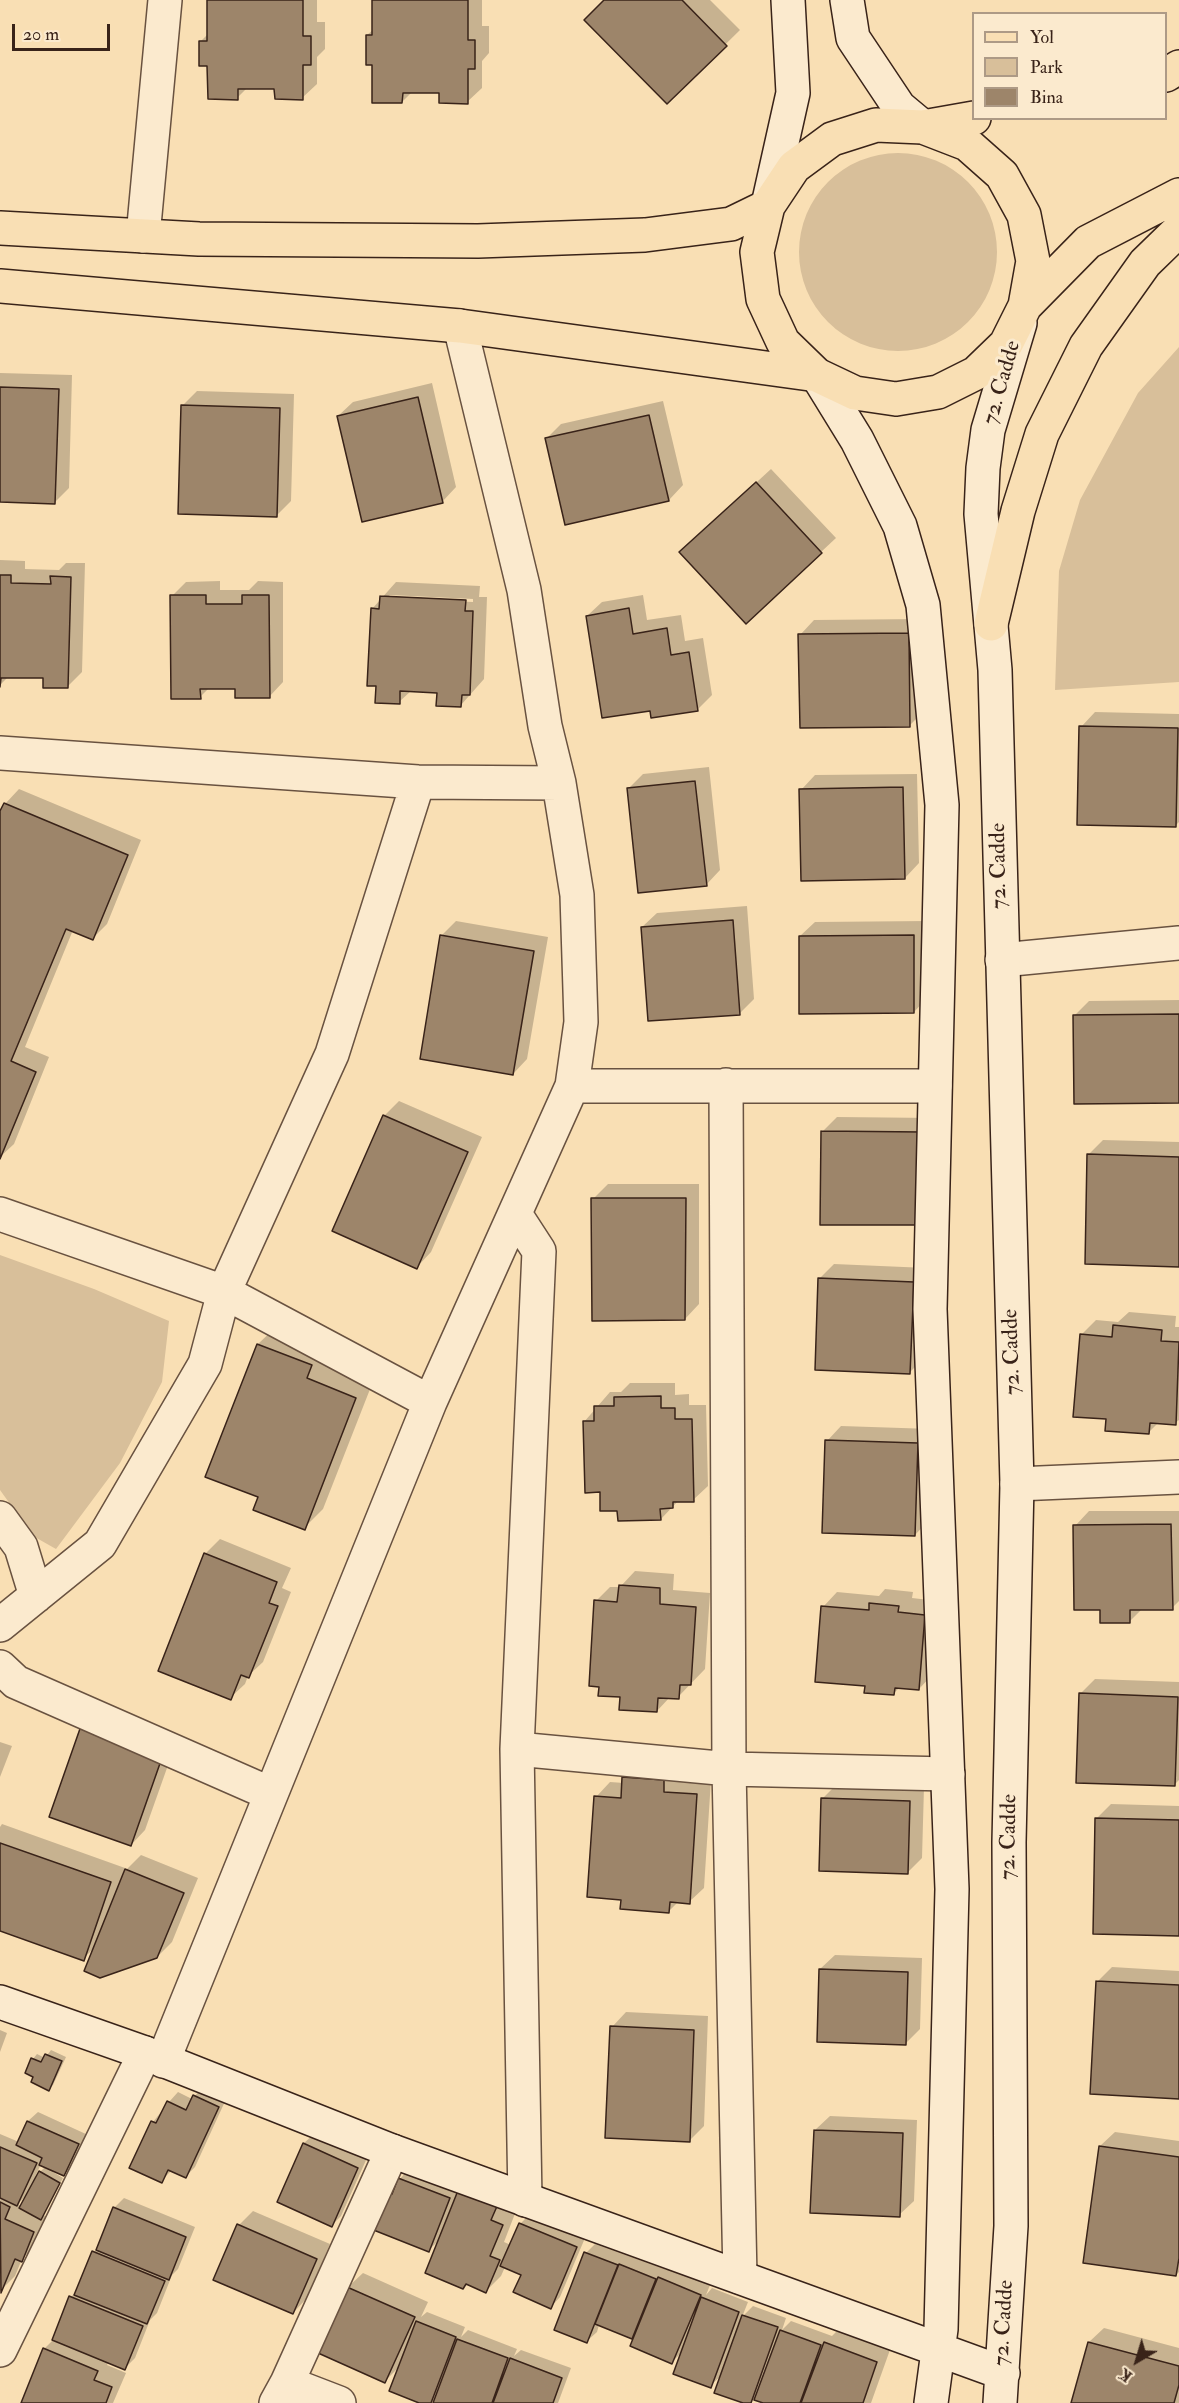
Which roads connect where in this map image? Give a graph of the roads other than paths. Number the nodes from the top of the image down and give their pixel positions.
1 (165, 0) edge
2 (789, 0) edge
3 (847, 0) edge
4 (972, 118) edge
5 (924, 127) junction
6 (1179, 195) edge
7 (768, 206) junction
8 (0, 228) edge
9 (1179, 230) edge
10 (143, 236) junction
11 (0, 286) edge
12 (1025, 306) junction
13 (460, 326) junction
14 (817, 375) junction
15 (991, 624) junction
16 (0, 753) edge
17 (418, 782) junction
18 (559, 783) junction
19 (1179, 943) edge
20 (1002, 960) junction
21 (726, 1085) junction
22 (572, 1086) junction
23 (935, 1086) junction
24 (0, 1214) edge
25 (514, 1214) junction
26 (224, 1292) junction
27 (430, 1402) junction
28 (1179, 1476) edge
29 (1017, 1484) junction
30 (0, 1518) edge
31 (36, 1596) junction
32 (0, 1625) edge
33 (0, 1667) edge
34 (517, 1749) junction
35 (729, 1769) junction
36 (948, 1774) junction
37 (271, 1794) junction
38 (0, 2002) edge
39 (154, 2057) junction
40 (392, 2151) junction
41 (525, 2199) junction
42 (740, 2277) junction
43 (938, 2349) junction
44 (0, 2350) edge
45 (1001, 2388) edge
46 (281, 2393) edge
47 (339, 2403) edge
48 (931, 2403) edge

1 - 10 street
2 - 7 street
3 - 5 street
4 - 5 main road
5 - 7 main road
5 - 12 main road
6 - 12 main road
7 - 10 main road
7 - 14 main road
8 - 10 main road
9 - 15 main road
11 - 13 main road
12 - 14 main road
12 - 15 street, 72. Cadde
13 - 14 main road
13 - 18 street
14 - 23 street
15 - 20 street, 72. Cadde
16 - 17 street
17 - 18 street
17 - 26 street
18 - 22 street
19 - 20 street
20 - 29 street, 72. Cadde
21 - 22 street
21 - 23 street
21 - 35 street
22 - 25 street
23 - 36 street
24 - 26 street
25 - 27 street
25 - 34 street
26 - 27 street
26 - 31 street
27 - 37 street
28 - 29 street
29 - 45 street, 72. Cadde
30 - 31 street
31 - 32 street
33 - 37 street
34 - 35 street
34 - 41 street
35 - 36 street
35 - 42 street
36 - 43 street
37 - 39 street
38 - 39 street
39 - 40 street
39 - 44 street
40 - 41 street
40 - 46 street
41 - 42 street
42 - 43 street
43 - 45 street
43 - 48 street
46 - 47 street

